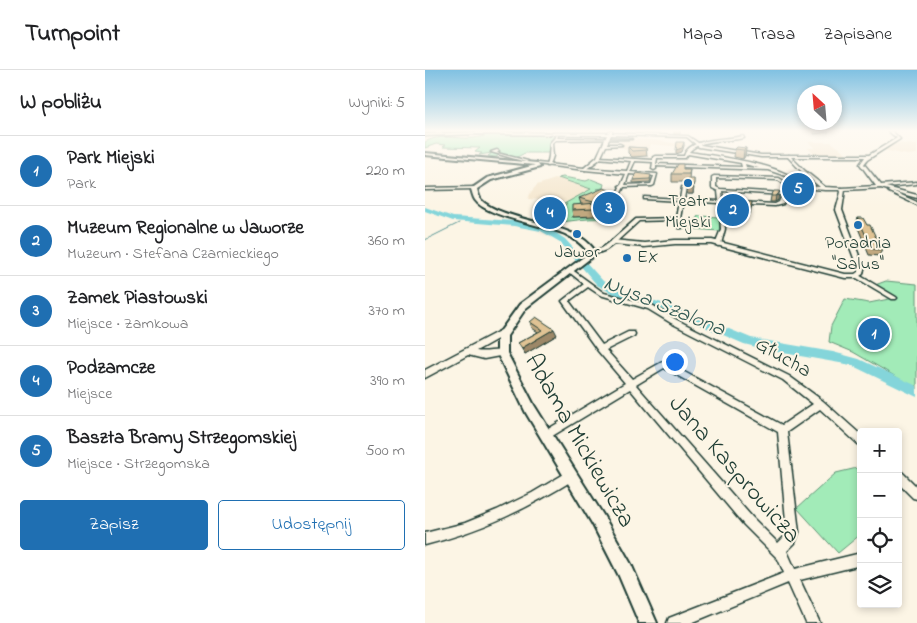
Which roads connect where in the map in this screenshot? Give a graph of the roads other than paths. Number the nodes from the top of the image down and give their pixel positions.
1 (456, 157) edge
2 (511, 157) edge
3 (541, 157) edge
4 (676, 157) edge
5 (714, 157) joint
6 (746, 157) edge
7 (790, 157) edge
8 (853, 157) edge
9 (868, 157) edge
10 (599, 158) joint
11 (633, 160) junction
12 (743, 160) junction
13 (654, 161) junction
14 (862, 162) junction
15 (536, 164) junction
16 (717, 167) junction
17 (743, 168) junction
18 (585, 169) junction
19 (768, 169) junction
20 (627, 172) junction
21 (653, 173) junction
22 (718, 176) junction
23 (728, 177) junction
24 (744, 177) junction
25 (917, 183) edge
26 (621, 186) junction
27 (789, 186) junction
28 (880, 186) junction
29 (685, 187) edge
30 (746, 187) junction
31 (801, 187) junction
32 (475, 188) junction
33 (729, 188) dead end
34 (425, 189) edge
35 (825, 189) junction
36 (842, 189) junction
37 (720, 190) junction
38 (890, 191) junction
39 (784, 194) junction
40 (916, 197) edge
41 (645, 198) dead end
42 (683, 199) junction
43 (907, 199) junction
44 (722, 201) junction
45 (607, 203) edge
46 (917, 204) edge
47 (678, 219) junction
48 (680, 227) dead end
49 (613, 242) junction
50 (718, 244) junction
51 (591, 255) junction
52 (572, 270) junction
53 (858, 275) junction
54 (588, 284) junction
55 (894, 298) dead end
56 (505, 331) junction
57 (631, 334) dead end
58 (601, 349) junction
59 (468, 352) junction
60 (502, 353) junction
61 (425, 374) edge
62 (631, 383) junction
63 (821, 404) junction
64 (782, 430) junction
65 (546, 435) junction
66 (857, 437) edge
67 (571, 474) junction
68 (902, 480) edge
69 (917, 494) edge
70 (425, 539) edge
71 (778, 551) junction
72 (857, 560) edge
73 (791, 576) junction
74 (648, 623) edge
75 (674, 623) edge
76 (813, 623) edge

1 - 15 main road
2 - 15 street
3 - 15 street
4 - 13 street
5 - 12 street
5 - 16 street
6 - 12 street
7 - 35 street
8 - 14 street
9 - 14 street
10 - 11 street
10 - 18 street
11 - 13 street
11 - 20 street
12 - 17 street
12 - 19 street
13 - 16 street
13 - 21 street
14 - 28 street
15 - 18 street
15 - 32 main road
16 - 17 street
16 - 22 street
17 - 19 street
17 - 24 street
18 - 20 street
19 - 31 street
20 - 21 street
20 - 26 street
21 - 26 street
22 - 23 street
22 - 37 street
23 - 24 street
23 - 33 street
24 - 27 street
24 - 30 street
25 - 28 street
26 - 45 street
27 - 31 street
27 - 39 street
28 - 36 street
28 - 38 street
29 - 42 street
30 - 37 street
30 - 39 street
31 - 35 street
32 - 34 street
32 - 51 main road
35 - 36 street
36 - 53 street
37 - 44 street
38 - 40 street
38 - 43 street
39 - 44 street
40 - 43 street
41 - 42 street
42 - 44 street
42 - 47 street
43 - 46 street
44 - 50 street
47 - 48 street
47 - 49 street
49 - 50 street
49 - 51 street
50 - 53 street
51 - 52 main road, Adama Mickiewicza
52 - 54 street, Głucha
52 - 56 main road, Adama Mickiewicza
53 - 55 street
54 - 58 street, Jana Kasprowicza
54 - 63 street, Głucha
56 - 59 street
56 - 60 main road, Adama Mickiewicza
57 - 58 street
58 - 62 street, Jana Kasprowicza
59 - 60 street
59 - 61 street
60 - 65 main road, Adama Mickiewicza
62 - 64 street
62 - 65 street
62 - 71 street, Jana Kasprowicza
63 - 64 street
63 - 66 street, Głucha
64 - 71 street
65 - 67 main road, Adama Mickiewicza
67 - 70 street
67 - 74 main road, Adama Mickiewicza
68 - 69 street
71 - 73 street, Jana Kasprowicza
72 - 73 street
73 - 75 street
73 - 76 street, Jana Kasprowicza

